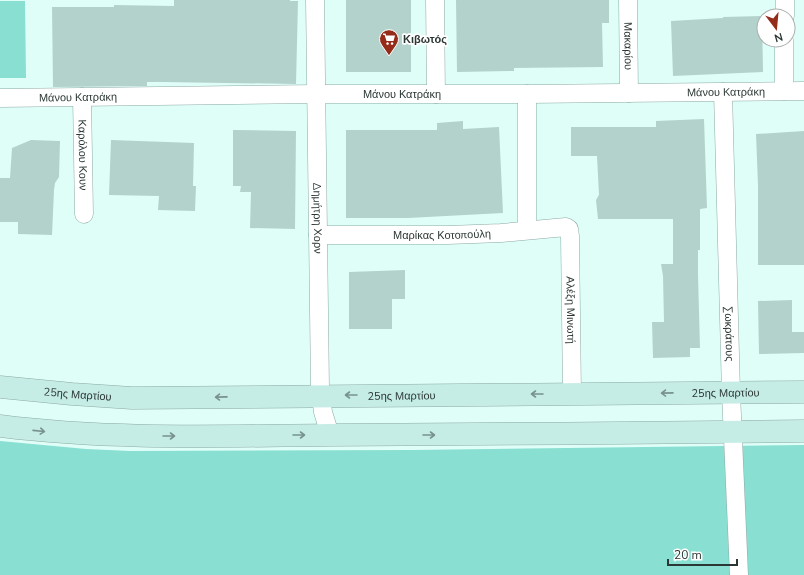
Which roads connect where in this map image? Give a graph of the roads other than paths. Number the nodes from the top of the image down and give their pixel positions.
1 (315, 0) edge
2 (434, 0) edge
3 (628, 0) edge
4 (784, 48) edge
5 (784, 91) junction
6 (804, 91) edge
7 (723, 92) junction
8 (628, 93) junction
9 (316, 94) junction
10 (436, 94) junction
11 (527, 94) junction
12 (82, 97) junction
13 (0, 98) edge
14 (84, 214) dead end
15 (566, 227) joint
16 (527, 230) junction
17 (318, 235) junction
18 (0, 387) edge
19 (804, 392) edge
20 (731, 393) junction
21 (572, 394) junction
22 (321, 396) junction
23 (0, 426) edge
24 (804, 431) edge
25 (732, 432) junction
26 (330, 435) junction
27 (739, 575) edge

1 - 9 street, Δημήτρη Χορν
2 - 10 street
3 - 8 street, Μακαρίου
4 - 5 street
5 - 6 street, Μάνου Κατράκη
5 - 7 street, Μάνου Κατράκη
7 - 8 street, Μάνου Κατράκη
7 - 20 street, Σωκράτους
8 - 11 street, Μάνου Κατράκη
9 - 10 street, Μάνου Κατράκη
9 - 12 street, Μάνου Κατράκη
9 - 17 street, Δημήτρη Χορν
10 - 11 street, Μάνου Κατράκη
11 - 16 street
12 - 13 street, Μάνου Κατράκη
12 - 14 street, Καρόλου Κουν
15 - 16 street, Μαρίκας Κοτοπούλη
15 - 21 street, Αλέξη Μινωτή
16 - 17 street, Μαρίκας Κοτοπούλη
17 - 22 street, Δημήτρη Χορν
22 -> 18 street, 25ης Μαρτίου
19 - 20 street, 25ης Μαρτίου
20 -> 21 street, 25ης Μαρτίου
20 - 25 street, Σωκράτους
21 -> 22 street, 25ης Μαρτίου
22 - 26 street, Δημήτρη Χορν
23 -> 26 street
24 - 25 street
26 -> 25 street
25 - 27 street, Σωκράτους

